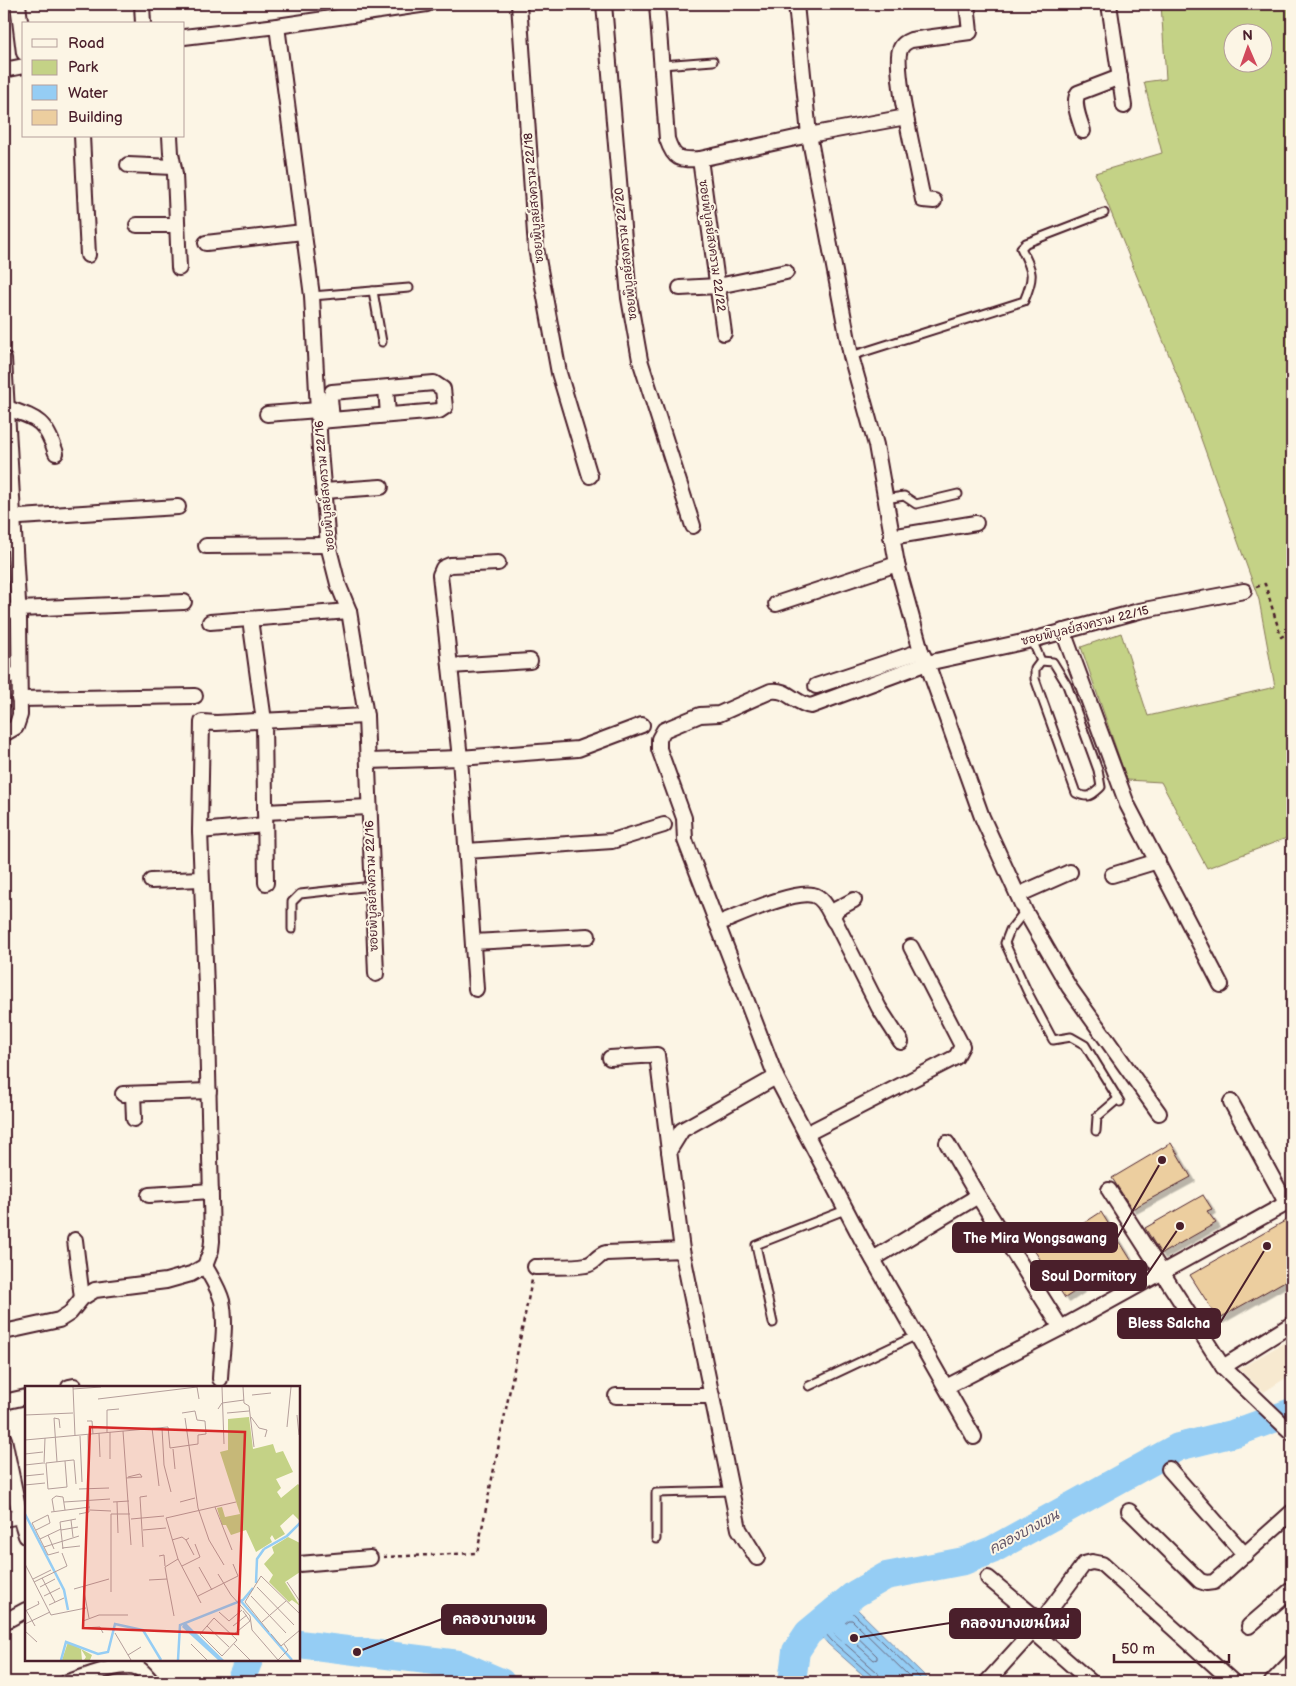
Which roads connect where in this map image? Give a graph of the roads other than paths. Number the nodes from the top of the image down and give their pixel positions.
1 (18, 4) edge
2 (142, 4) edge
3 (427, 4) edge
4 (519, 4) edge
5 (604, 4) edge
6 (657, 4) edge
7 (796, 4) edge
8 (967, 4) edge
9 (1109, 4) edge
10 (393, 6) edge
11 (143, 22) edge
12 (277, 26) junction
13 (22, 37) edge
14 (185, 37) edge
15 (713, 61) dead end
16 (662, 65) junction
17 (22, 66) edge
18 (4, 70) edge
19 (1120, 77) junction
20 (1124, 106) dead end
21 (906, 117) junction
22 (1083, 131) dead end
23 (809, 135) junction
24 (82, 138) edge
25 (170, 138) edge
26 (700, 159) junction
27 (128, 165) dead end
28 (173, 167) junction
29 (934, 201) dead end
30 (1104, 213) dead end
31 (136, 225) dead end
32 (177, 225) junction
33 (303, 232) junction
34 (206, 244) dead end
35 (88, 255) dead end
36 (179, 268) dead end
37 (786, 272) dead end
38 (718, 286) junction
39 (409, 288) dead end
40 (680, 288) dead end
41 (373, 290) junction
42 (312, 296) junction
43 (724, 334) dead end
44 (382, 342) dead end
45 (851, 356) junction
46 (4, 359) edge
47 (386, 388) junction
48 (7, 408) junction
49 (267, 414) dead end
50 (388, 415) junction
51 (323, 417) junction
52 (56, 453) dead end
53 (590, 476) dead end
54 (382, 487) dead end
55 (324, 490) junction
56 (958, 494) dead end
57 (885, 499) junction
58 (178, 507) dead end
59 (8, 517) edge
60 (976, 523) dead end
61 (693, 526) dead end
62 (892, 537) junction
63 (328, 545) junction
64 (206, 546) dead end
65 (498, 563) dead end
66 (897, 564) junction
67 (1244, 591) road end
68 (184, 602) dead end
69 (776, 604) dead end
70 (19, 610) junction
71 (349, 611) junction
72 (4, 612) edge
73 (250, 619) junction
74 (210, 622) dead end
75 (1063, 631) junction
76 (1032, 640) junction
77 (924, 657) junction
78 (530, 660) dead end
79 (1041, 662) junction
80 (450, 666) junction
81 (19, 675) junction
82 (4, 676) edge
83 (816, 686) dead end
84 (195, 696) dead end
85 (19, 700) junction
86 (366, 716) junction
87 (264, 721) junction
88 (642, 725) dead end
89 (4, 734) edge
90 (460, 758) junction
91 (369, 761) junction
92 (369, 807) junction
93 (265, 819) junction
94 (664, 825) dead end
95 (200, 831) junction
96 (467, 851) junction
97 (1158, 861) junction
98 (1070, 872) dead end
99 (1112, 875) dead end
100 (201, 879) junction
101 (151, 882) dead end
102 (266, 883) dead end
103 (372, 886) junction
104 (1018, 895) junction
105 (854, 900) dead end
106 (1025, 911) junction
107 (834, 921) junction
108 (717, 924) junction
109 (292, 929) dead end
110 (588, 936) dead end
111 (473, 942) junction
112 (912, 947) dead end
113 (376, 974) dead end
114 (1221, 985) dead end
115 (476, 989) dead end
116 (901, 1042) dead end
117 (610, 1058) dead end
118 (776, 1077) junction
119 (209, 1091) junction
120 (1231, 1102) dead end
121 (1159, 1113) dead end
122 (134, 1119) dead end
123 (1096, 1131) dead end
124 (806, 1134) junction
125 (947, 1143) dead end
126 (669, 1151) junction
127 (1109, 1190) dead end
128 (211, 1191) junction
129 (149, 1195) dead end
130 (978, 1196) junction
131 (845, 1210) junction
132 (75, 1240) dead end
133 (682, 1250) junction
134 (873, 1259) junction
135 (205, 1266) junction
136 (535, 1267) road end
137 (1162, 1272) junction
138 (82, 1298) junction
139 (773, 1323) dead end
140 (1292, 1324) edge
141 (1061, 1328) junction
142 (4, 1332) edge
143 (917, 1335) junction
144 (1223, 1367) junction
145 (220, 1379) dead end
146 (809, 1386) dead end
147 (946, 1387) junction
148 (616, 1396) dead end
149 (712, 1396) junction
150 (25, 1397) edge
151 (4, 1402) edge
152 (1292, 1433) edge
153 (974, 1437) dead end
154 (4, 1439) edge
155 (1169, 1469) dead end
156 (731, 1491) junction
157 (1129, 1511) dead end
158 (1291, 1514) edge
159 (4, 1520) edge
160 (24, 1526) edge
161 (656, 1539) dead end
162 (1245, 1554) junction
163 (370, 1558) road end
164 (757, 1558) dead end
165 (300, 1564) edge
166 (988, 1578) dead end
167 (1292, 1589) edge
168 (25, 1611) edge
169 (4, 1622) edge
170 (1249, 1626) dead end
171 (1038, 1627) junction
172 (1292, 1662) edge
173 (67, 1682) edge
174 (152, 1682) edge
175 (986, 1682) edge
176 (1091, 1682) edge
177 (1233, 1682) edge
178 (1272, 1682) edge

1 - 13 street
2 - 11 street
3 - 10 street
4 - 53 street, ซอยพิบูลย์สงคราม 22/18
5 - 61 street, ซอยพิบูลย์สงคราม 22/20
6 - 16 street
7 - 23 street
8 - 21 street
9 - 19 street
10 - 12 street
12 - 14 street
12 - 33 street, ซอยพิบูลย์สงคราม 22/16
15 - 16 lane
16 - 26 street
17 - 18 street
19 - 20 street
19 - 22 street
21 - 23 street
21 - 29 street
23 - 26 street
23 - 45 street
24 - 35 street
25 - 28 street
26 - 38 street, ซอยพิบูลย์สงคราม 22/22
27 - 28 street
28 - 32 street
30 - 45 lane
31 - 32 street
32 - 36 street
33 - 34 street
33 - 42 street, ซอยพิบูลย์สงคราม 22/16
37 - 38 street
38 - 40 street
38 - 43 street, ซอยพิบูลย์สงคราม 22/22
39 - 41 lane
41 - 42 lane
41 - 44 lane
42 - 51 street, ซอยพิบูลย์สงคราม 22/16
45 - 57 street
46 - 48 street
47 - 50 street
47 - 50 street
47 - 51 street
48 - 52 street
48 - 59 street
49 - 51 street
50 - 51 street
51 - 55 street, ซอยพิบูลย์สงคราม 22/16
54 - 55 street
55 - 63 street, ซอยพิบูลย์สงคราม 22/16
56 - 57 lane
57 - 62 street
58 - 59 street
59 - 70 street
60 - 62 street
62 - 66 street
63 - 64 street
63 - 71 street, ซอยพิบูลย์สงคราม 22/16
65 - 80 street
66 - 69 street
66 - 77 street
67 - 75 street, ซอยพิบูลย์สงคราม 22/15
68 - 70 street
70 - 72 street
70 - 81 street
71 - 73 street
71 - 86 street, ซอยพิบูลย์สงคราม 22/16
73 - 74 street
73 - 87 street
75 - 76 street, ซอยพิบูลย์สงคราม 22/15
75 - 97 street
76 - 77 street, ซอยพิบูลย์สงคราม 22/15
76 - 79 lane
77 - 83 street
77 - 104 street
77 - 108 street
78 - 80 street
79 - 79 lane
80 - 90 street
81 - 82 street
81 - 85 street
84 - 85 street
85 - 89 street
86 - 87 street
86 - 91 street, ซอยพิบูลย์สงคราม 22/16
87 - 93 street
87 - 95 street
88 - 90 street
90 - 91 street
90 - 96 street
91 - 92 street, ซอยพิบูลย์สงคราม 22/16
92 - 93 street
92 - 103 street, ซอยพิบูลย์สงคราม 22/16
93 - 95 street
93 - 102 street
94 - 96 street
95 - 100 street
96 - 111 street
97 - 99 street
97 - 114 street
98 - 104 street
100 - 101 street
100 - 119 street
103 - 109 lane
103 - 113 street, ซอยพิบูลย์สงคราม 22/16
104 - 106 street
105 - 107 street
106 - 121 street
106 - 123 lane
107 - 108 street
107 - 116 street
108 - 118 street
110 - 111 street
111 - 115 street
112 - 124 street
117 - 126 street
118 - 124 street
118 - 126 street
119 - 122 street
119 - 128 street
120 - 137 street
124 - 131 street
125 - 130 street
126 - 133 street
127 - 137 street
128 - 129 street
128 - 135 street
130 - 134 street
130 - 141 street
131 - 134 street
131 - 139 lane
132 - 138 street
133 - 136 street
133 - 149 street
134 - 143 street
135 - 138 street
135 - 145 street
137 - 141 street
137 - 144 street
138 - 142 street
140 - 144 street
141 - 147 street
143 - 146 lane
143 - 147 street
144 - 152 street
147 - 153 street
148 - 149 street
149 - 156 street
150 - 151 street
154 - 160 street
155 - 162 street
156 - 161 lane
156 - 164 street
157 - 162 street
158 - 162 street
159 - 160 street
163 - 165 street
166 - 171 street
167 - 170 street
168 - 169 street
171 - 175 street
171 - 176 street
171 - 177 street
172 - 178 street
173 - 174 street

